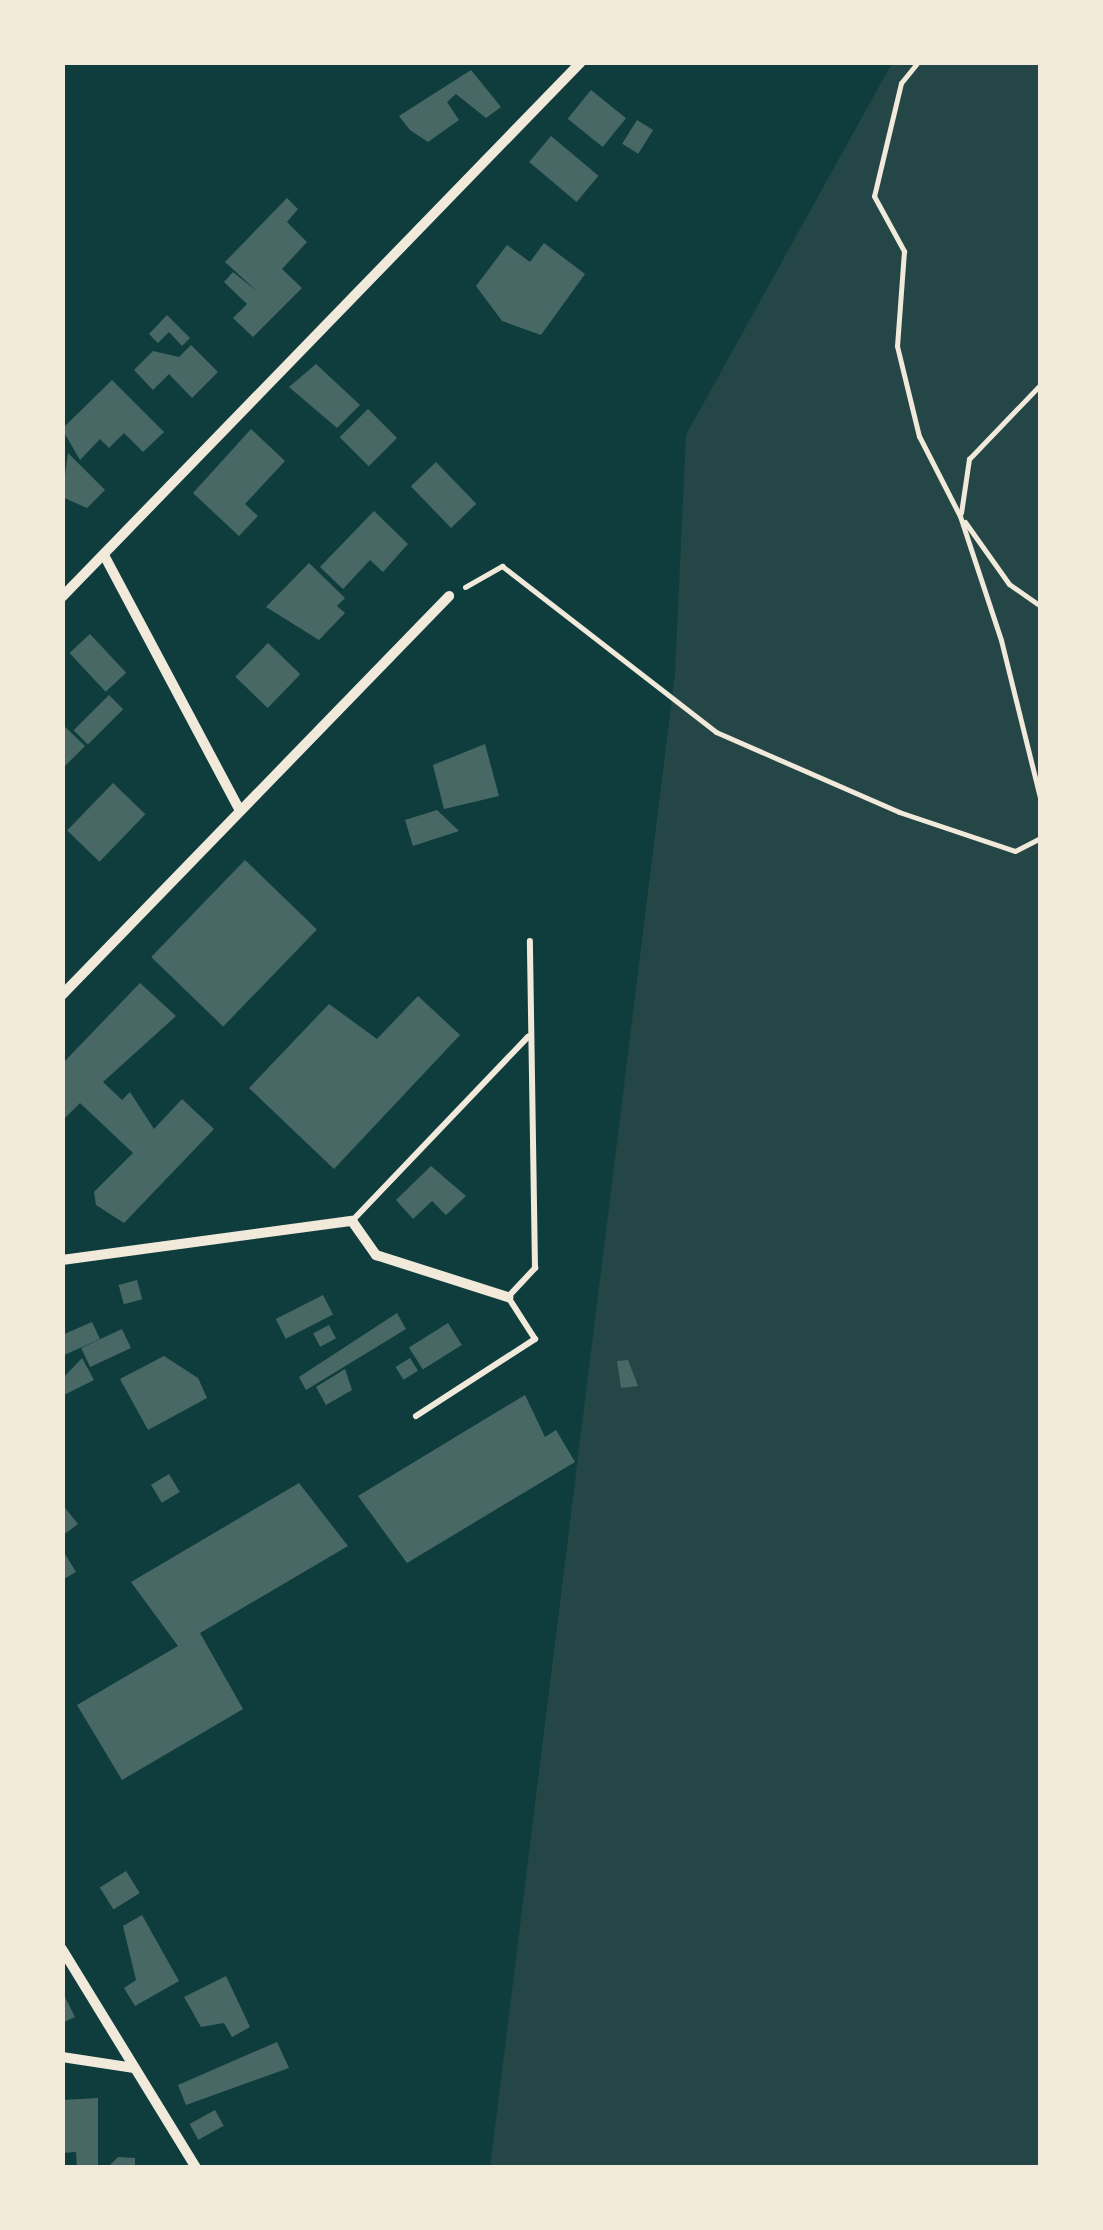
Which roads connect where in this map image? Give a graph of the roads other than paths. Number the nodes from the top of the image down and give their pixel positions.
1 (581, 62) edge
2 (104, 555) junction
3 (62, 596) edge
4 (450, 596) road end
5 (238, 807) junction
6 (530, 942) dead end
7 (62, 995) edge
8 (529, 1036) junction
9 (352, 1222) junction
10 (62, 1260) edge
11 (508, 1297) junction
12 (416, 1416) dead end
13 (62, 1950) edge
14 (62, 2057) edge
15 (134, 2068) junction
16 (196, 2168) edge

1 - 2 street
2 - 3 street
2 - 5 street
4 - 5 street
5 - 7 street
6 - 8 lane
8 - 9 lane
8 - 11 lane
9 - 10 street
9 - 11 street
11 - 12 lane
13 - 15 street
14 - 15 street
15 - 16 street

